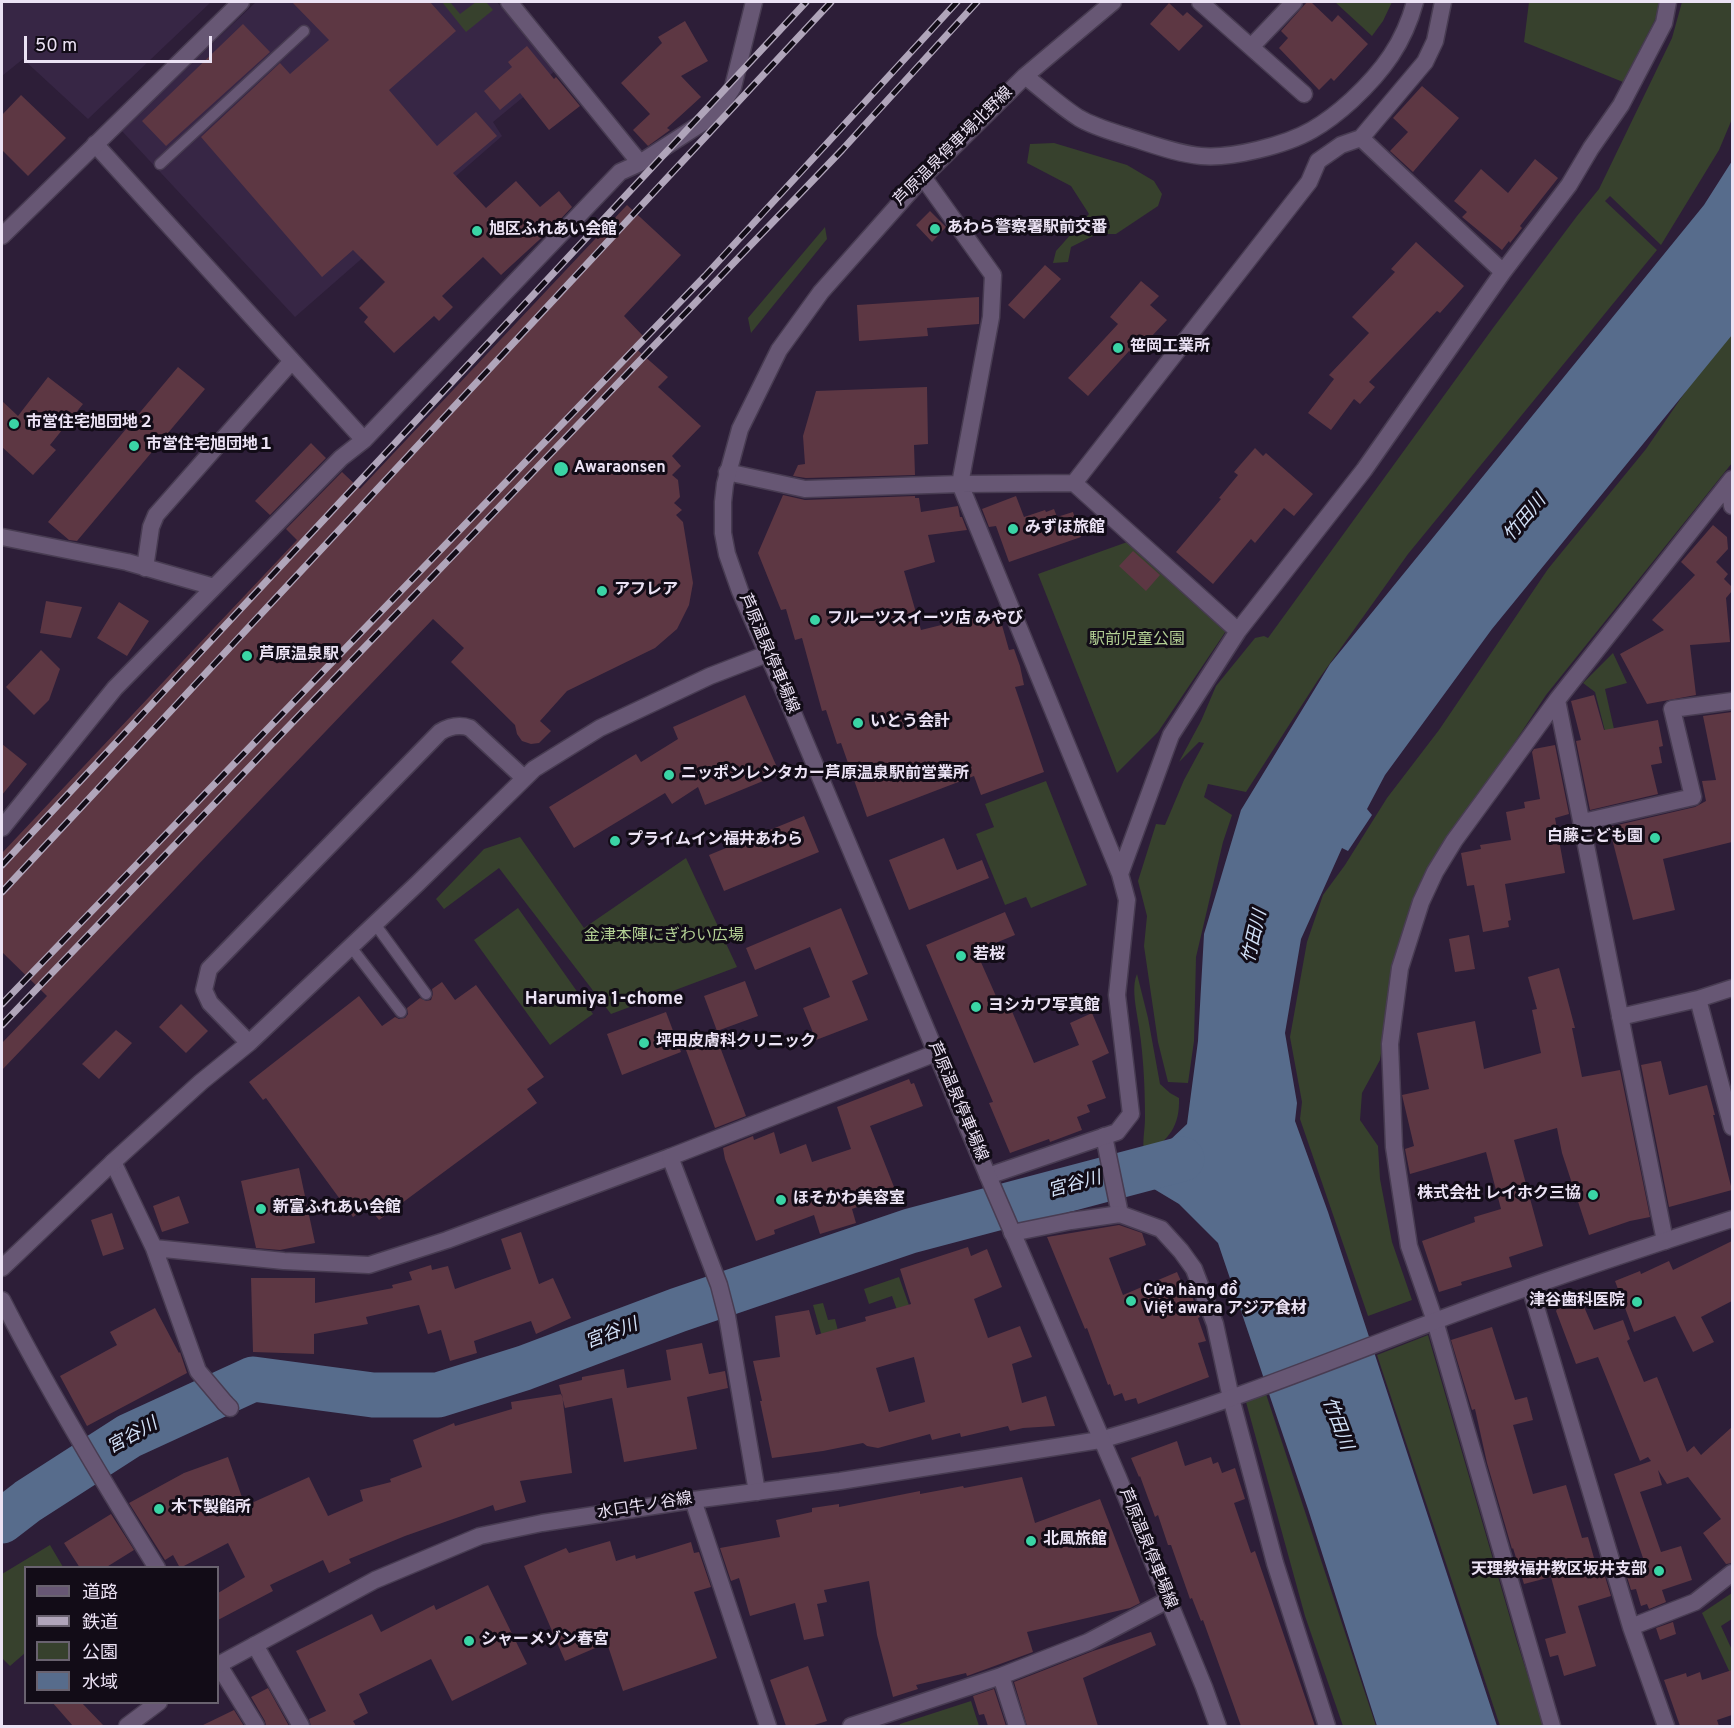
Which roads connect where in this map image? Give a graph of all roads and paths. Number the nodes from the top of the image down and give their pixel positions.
1 (241, 2) edge
2 (509, 2) edge
3 (754, 2) edge
4 (1113, 2) edge
5 (1200, 2) edge
6 (1294, 2) edge
7 (1415, 2) edge
8 (1443, 2) edge
9 (1668, 2) edge
10 (304, 31) dead end
11 (1251, 47) junction
12 (1025, 76) junction
13 (1304, 94) dead end
14 (1361, 138) junction
15 (95, 144) junction
16 (640, 163) junction
17 (160, 164) dead end
18 (923, 177) junction
19 (2, 236) edge
20 (1503, 272) junction
21 (291, 362) junction
22 (364, 440) junction
23 (727, 472) junction
24 (1731, 482) edge
25 (1074, 483) junction
26 (960, 484) junction
27 (1732, 506) edge
28 (2, 537) edge
29 (146, 568) junction
30 (214, 587) junction
31 (1238, 631) junction
32 (767, 654) junction
33 (1557, 700) junction
34 (1732, 701) edge
35 (524, 778) junction
36 (1583, 822) junction
37 (2, 826) edge
38 (1120, 874) junction
39 (375, 924) junction
40 (351, 947) junction
41 (1732, 988) edge
42 (426, 994) dead end
43 (1698, 999) junction
44 (401, 1012) dead end
45 (1620, 1017) junction
46 (249, 1043) junction
47 (936, 1053) junction
48 (1732, 1126) edge
49 (1104, 1136) junction
50 (670, 1157) junction
51 (113, 1162) junction
52 (987, 1176) junction
53 (1120, 1214) junction
54 (1732, 1219) edge
55 (1012, 1233) junction
56 (1665, 1241) junction
57 (154, 1248) junction
58 (2, 1268) edge
59 (1530, 1287) junction
60 (2, 1300) edge
61 (1428, 1324) junction
62 (1231, 1398) junction
63 (228, 1406) dead end
64 (1101, 1440) junction
65 (757, 1492) junction
66 (693, 1500) junction
67 (156, 1566) edge
68 (1732, 1573) edge
69 (1168, 1600) junction
70 (1631, 1627) junction
71 (255, 1645) junction
72 (219, 1663) edge
73 (219, 1666) edge
74 (1001, 1676) junction
75 (156, 1704) edge
76 (872, 1724) edge
77 (127, 1726) edge
78 (256, 1726) edge
79 (301, 1726) edge
80 (768, 1726) edge
81 (851, 1726) edge
82 (1017, 1726) edge
83 (1218, 1726) edge
84 (1327, 1726) edge
85 (1552, 1726) edge
86 (1666, 1726) edge

1 - 15 street
2 - 16 street
3 - 16 street
4 - 12 street
5 - 11 street
6 - 11 street
7 - 12 street, 芦原温泉停車場北野線
8 - 14 street
9 - 20 street
10 - 17 lane
11 - 13 street
12 - 18 street, 芦原温泉停車場北野線
14 - 20 street
14 - 25 street
15 - 19 street
15 - 21 street
16 - 22 street
18 - 23 street, 芦原温泉停車場北野線
18 - 26 street
20 - 31 street
21 - 22 street
21 - 29 street
22 - 30 street
23 - 26 street
23 - 32 street, 芦原温泉停車場線
24 - 27 street
24 - 33 street
25 - 26 street
25 - 31 street
26 - 38 street
28 - 29 street
29 - 30 street
30 - 37 street
31 - 38 street
32 - 35 street
32 - 47 street, 芦原温泉停車場線
33 - 36 street
33 - 61 street
34 - 36 street
35 - 39 street
35 - 46 street
36 - 45 street
38 - 49 street
39 - 40 street
39 - 42 lane
40 - 44 lane
40 - 46 street
41 - 43 street
43 - 45 street
43 - 48 street
45 - 56 street
46 - 51 street
47 - 50 street
47 - 52 street, 芦原温泉停車場線
49 - 52 street
49 - 53 street
50 - 57 street
50 - 65 street
51 - 57 street
51 - 58 street
52 - 55 street, 芦原温泉停車場線
53 - 55 street
53 - 62 street
54 - 56 street, 水口牛ノ谷線
55 - 64 street, 芦原温泉停車場線
56 - 59 street, 水口牛ノ谷線
57 - 63 street
59 - 61 street, 水口牛ノ谷線
59 - 70 street
60 - 67 street
61 - 62 street, 水口牛ノ谷線
61 - 85 street
62 - 64 street, 水口牛ノ谷線
62 - 84 street
64 - 65 street, 水口牛ノ谷線
64 - 69 street, 芦原温泉停車場線
65 - 66 street, 水口牛ノ谷線
66 - 71 street, 水口牛ノ谷線
66 - 80 street
68 - 70 street
69 - 74 street
69 - 83 street, 芦原温泉停車場線
70 - 86 street
71 - 72 street, 水口牛ノ谷線
71 - 79 street
73 - 78 street
74 - 76 street
74 - 82 street
75 - 77 street
76 - 81 street

